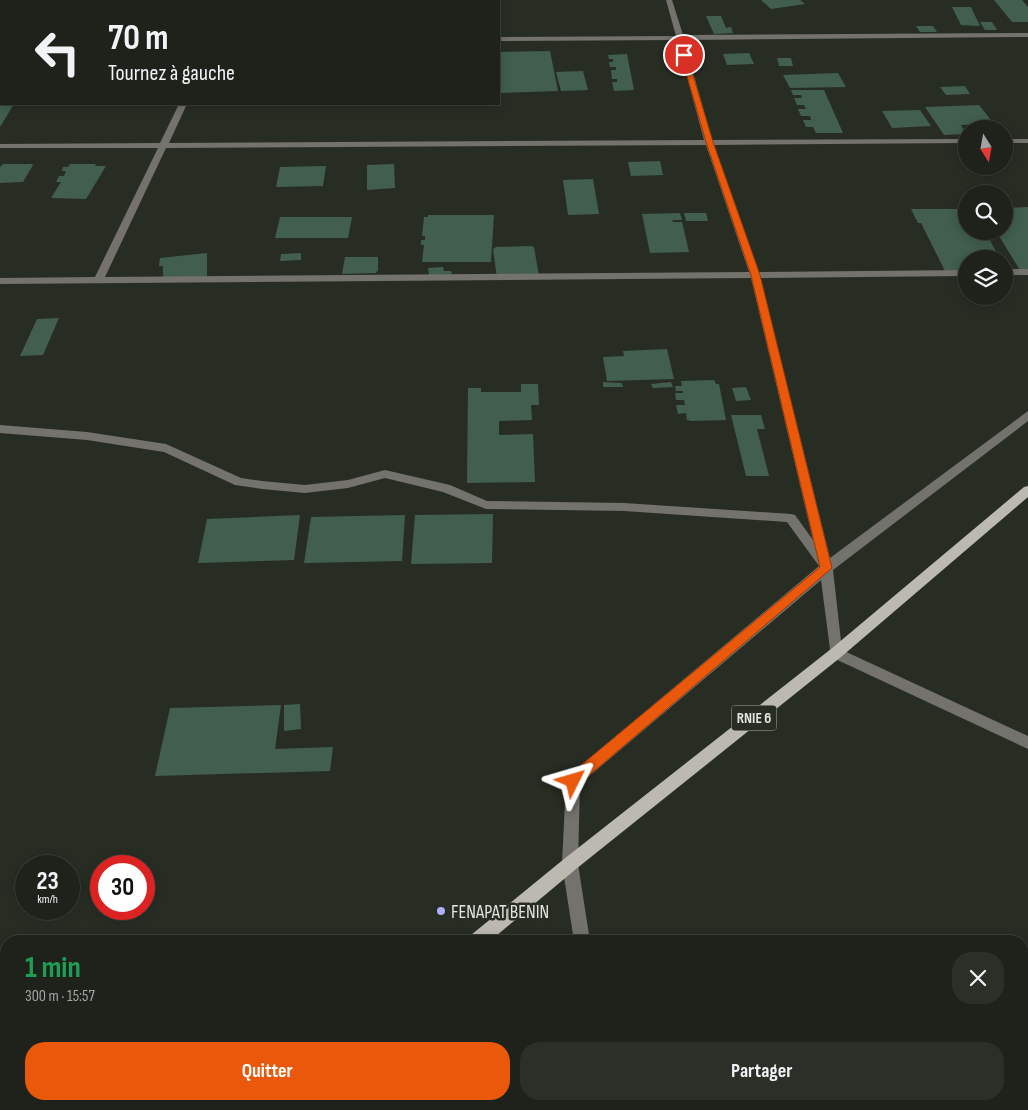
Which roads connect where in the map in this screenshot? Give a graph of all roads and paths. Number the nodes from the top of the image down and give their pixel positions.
1 (669, 0) edge
2 (1028, 35) edge
3 (679, 38) junction
4 (500, 39) edge
5 (183, 105) edge
6 (958, 141) edge
7 (1013, 141) edge
8 (1028, 141) edge
9 (709, 142) junction
10 (164, 145) junction
11 (0, 146) edge
12 (1013, 272) edge
13 (1028, 272) edge
14 (958, 273) edge
15 (756, 275) junction
16 (99, 280) junction
17 (0, 281) edge
18 (1028, 416) edge
19 (0, 429) edge
20 (1028, 490) edge
21 (826, 568) junction
22 (836, 654) junction
23 (1028, 743) edge
24 (570, 864) junction
25 (483, 935) edge
26 (581, 935) edge

1 - 3 street
2 - 3 street
3 - 4 street
3 - 9 street
5 - 10 street
6 - 9 street
7 - 8 street
9 - 10 street
9 - 15 street
10 - 11 street
10 - 16 street
12 - 13 street
14 - 15 street
15 - 16 street
15 - 21 street
16 - 17 street
18 - 21 street
19 - 21 street
20 - 22 main road, RNIE 6
21 - 22 street
21 - 24 street
22 - 23 street
22 - 24 main road, RNIE 6
24 - 25 main road, RNIE 6
24 - 26 street

